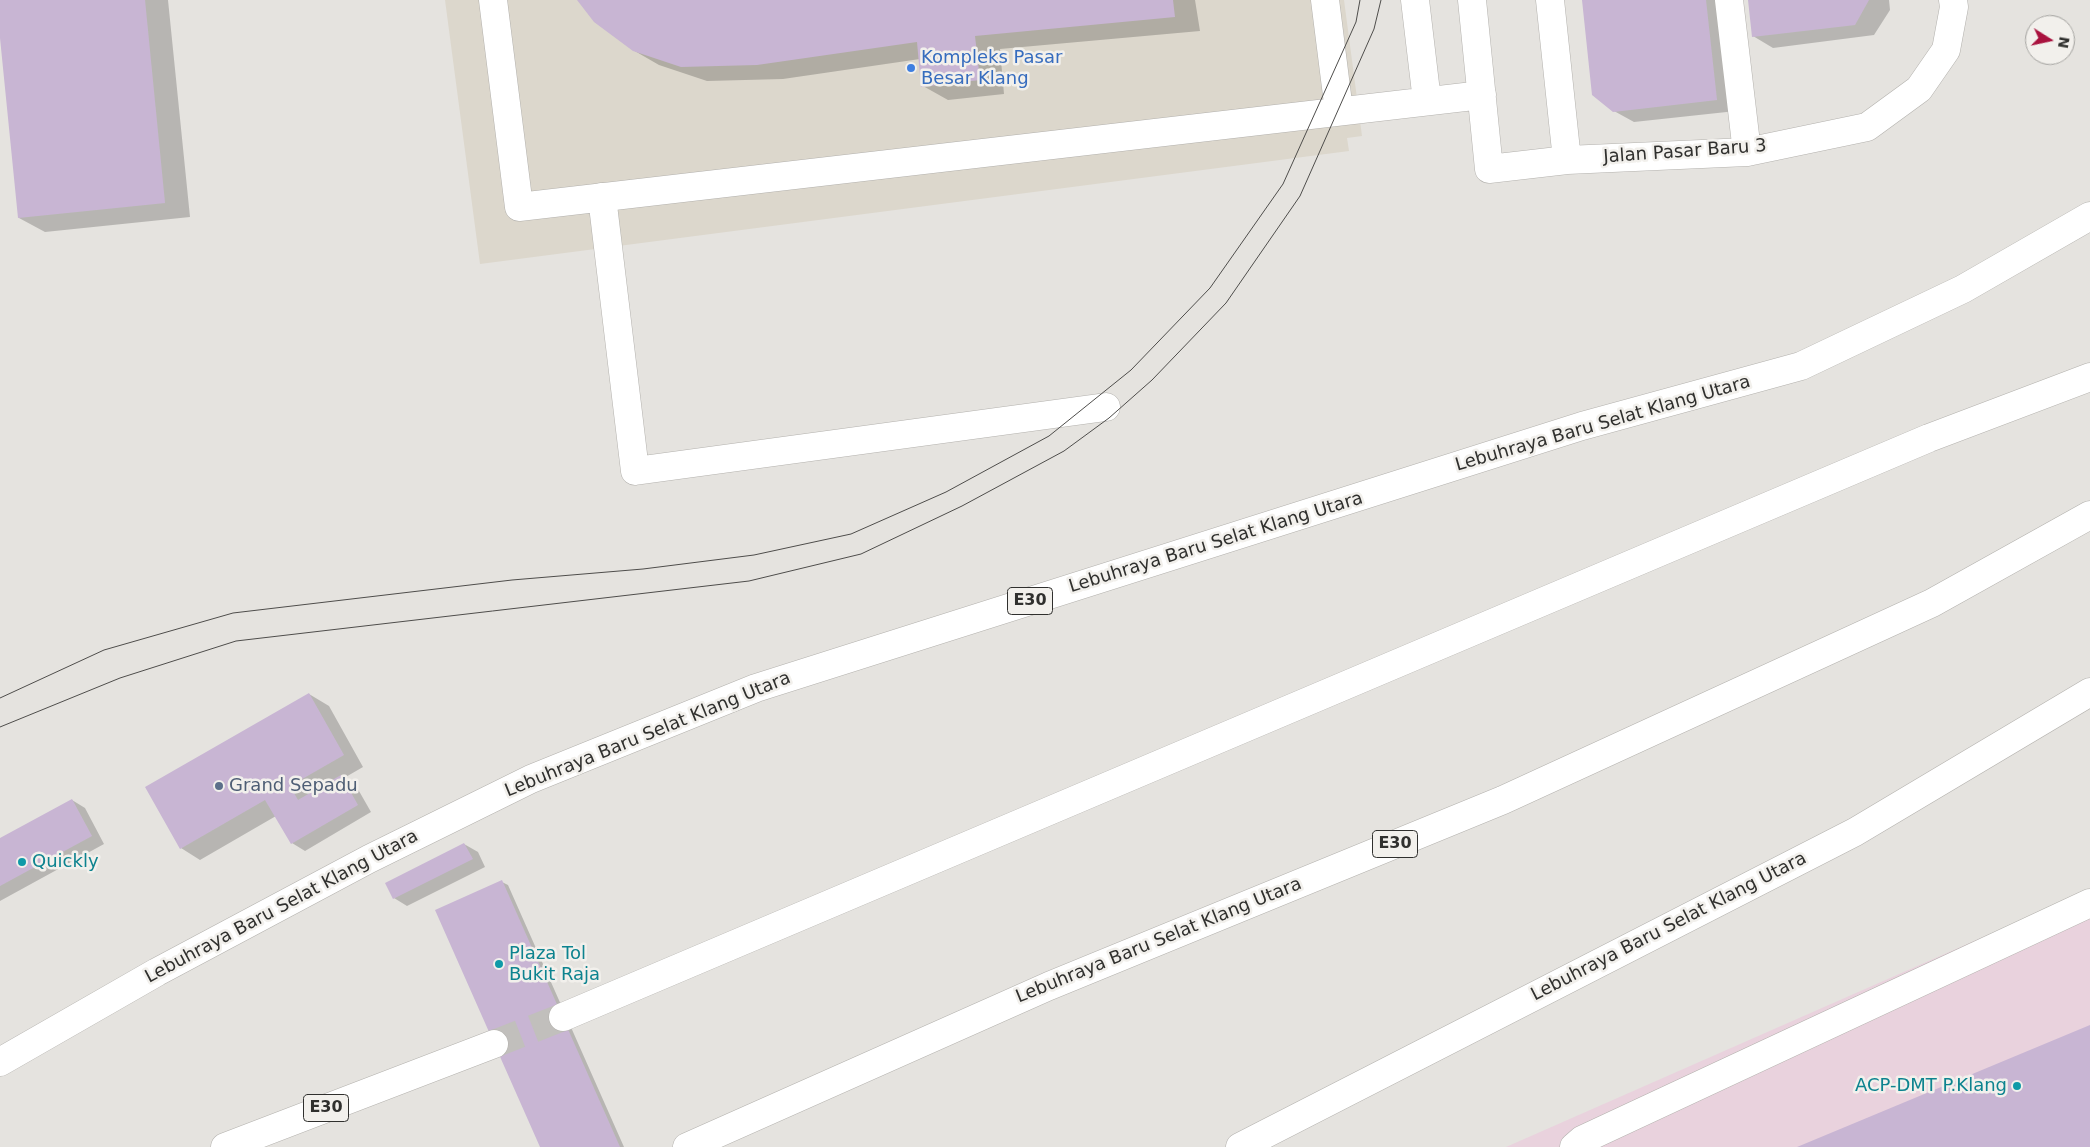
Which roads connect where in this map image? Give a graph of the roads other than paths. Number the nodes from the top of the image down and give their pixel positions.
1 (493, 0) edge
2 (1325, 0) edge
3 (1415, 0) edge
4 (1472, 0) edge
5 (1550, 0) edge
6 (1729, 0) edge
7 (1953, 0) edge
8 (1482, 95) junction
9 (1427, 102) junction
10 (1339, 112) junction
11 (1747, 152) junction
12 (1567, 160) junction
13 (602, 197) junction
14 (2090, 216) edge
15 (2090, 377) edge
16 (1106, 406) dead end
17 (2090, 515) edge
18 (2090, 692) edge
19 (2090, 903) edge
20 (563, 1017) tunnel mouth
21 (494, 1044) tunnel mouth
22 (0, 1062) edge
23 (225, 1147) edge
24 (687, 1147) edge
25 (1240, 1147) edge
26 (1574, 1147) edge

1 - 13 main road
2 - 10 main road
3 - 9 main road
4 - 8 main road
5 - 12 main road
6 - 11 main road
7 - 11 main road, Jalan Pasar Baru 3
8 - 9 main road
8 - 12 main road, Jalan Pasar Baru 3
9 - 10 main road
10 - 13 main road
11 - 12 main road, Jalan Pasar Baru 3
13 - 16 main road
14 - 22 main road, Lebuhraya Baru Selat Klang Utara / E30
15 - 20 main road
17 - 24 main road, Lebuhraya Baru Selat Klang Utara / E30
18 - 25 main road, Lebuhraya Baru Selat Klang Utara
19 - 26 main road
21 - 23 main road, E30

